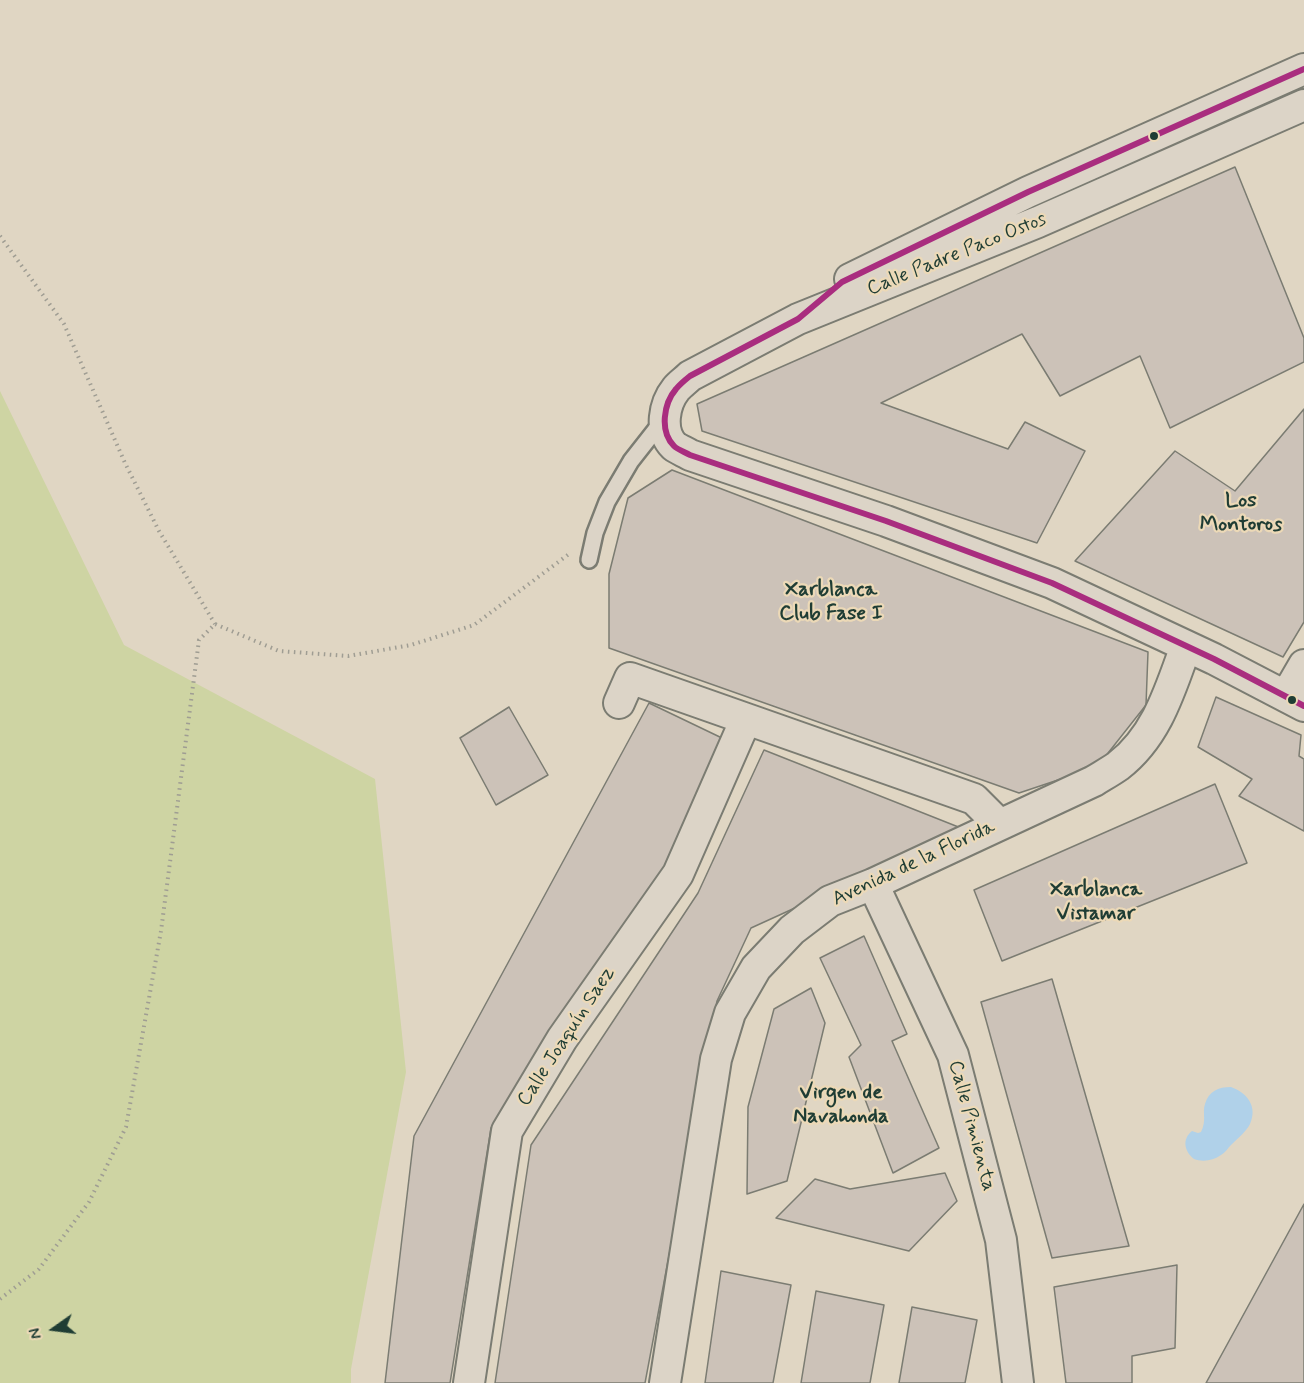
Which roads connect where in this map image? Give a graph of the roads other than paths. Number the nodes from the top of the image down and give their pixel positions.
1 (1304, 69) edge
2 (1304, 105) edge
3 (798, 319) junction
4 (664, 419) junction
5 (589, 560) dead end
6 (1186, 646) junction
7 (1304, 665) edge
8 (1295, 701) edge
9 (619, 704) dead end
10 (746, 719) junction
11 (999, 824) junction
12 (873, 884) junction
13 (469, 1383) edge
14 (665, 1383) edge
15 (1018, 1383) edge

1 - 3 street, Calle Padre Paco Ostos
2 - 3 street, Calle Padre Paco Ostos
3 - 4 street
4 - 5 lane
4 - 6 street
6 - 8 street
6 - 11 street, Avenida de la Florida
7 - 8 street
9 - 10 street
10 - 11 street
10 - 13 street, Calle Joaquín Saez
11 - 12 street, Avenida de la Florida
12 - 14 street, Avenida de la Florida
12 - 15 street, Calle Pimienta

